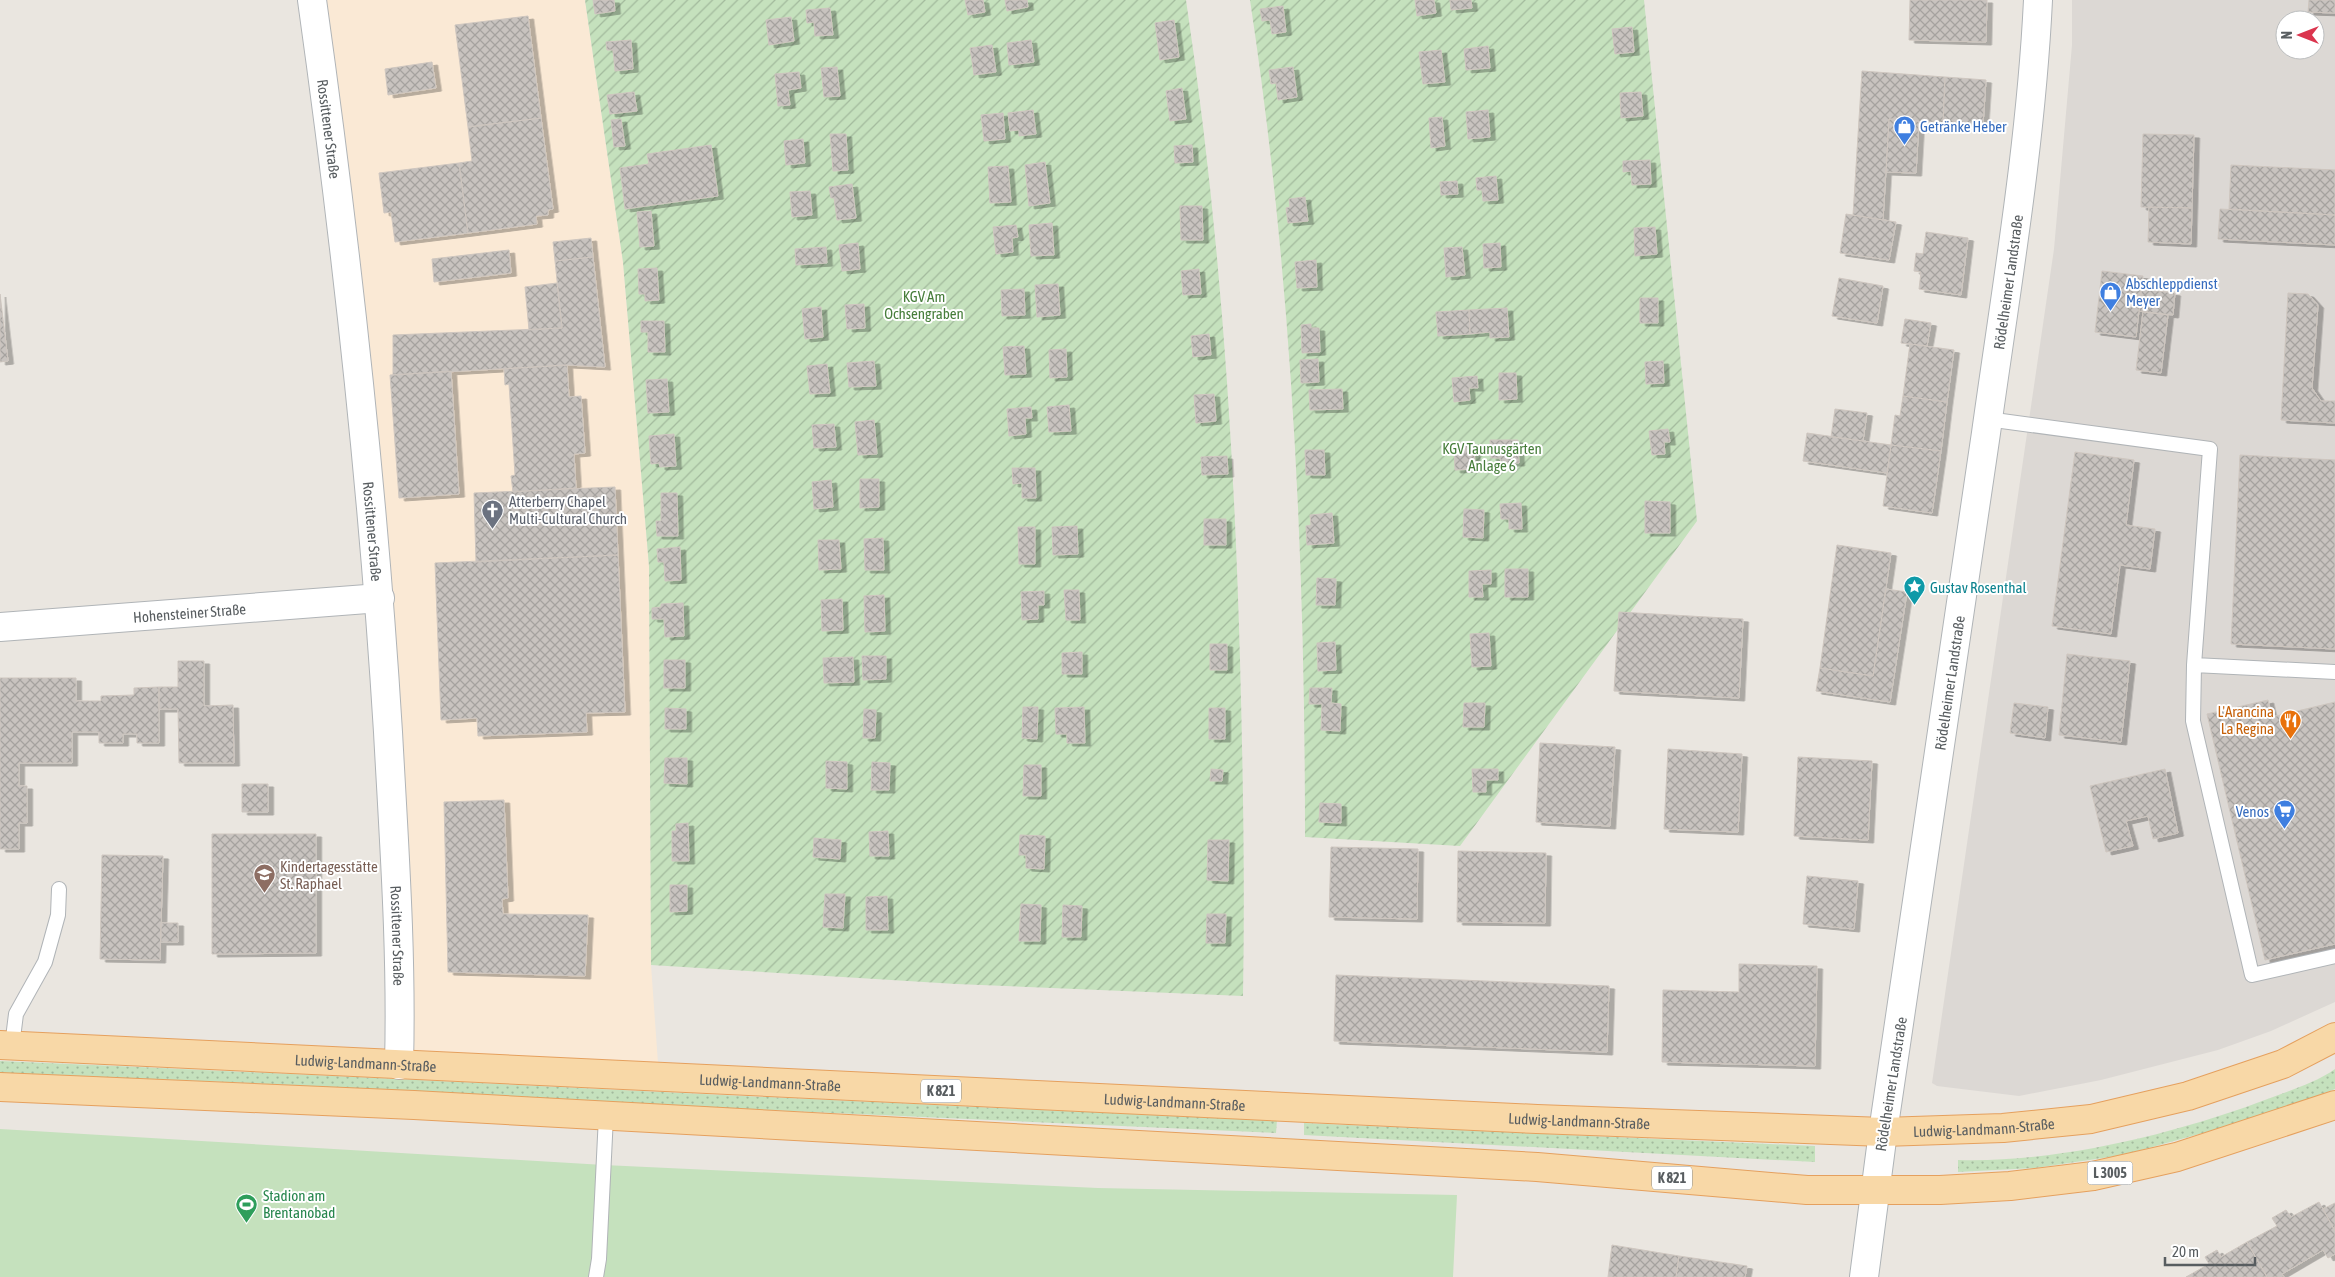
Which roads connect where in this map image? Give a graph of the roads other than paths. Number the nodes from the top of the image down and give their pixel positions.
1 (312, 0) edge
2 (2038, 0) edge
3 (1988, 419) junction
4 (380, 598) junction
5 (0, 627) edge
6 (2194, 665) junction
7 (2335, 672) edge
8 (59, 889) dead end
9 (2335, 956) edge
10 (2335, 1037) edge
11 (6, 1045) edge
12 (399, 1065) junction
13 (0, 1087) edge
14 (2335, 1105) edge
15 (606, 1116) junction
16 (1883, 1132) junction
17 (1876, 1189) junction
18 (596, 1277) edge
19 (1864, 1277) edge

1 - 4 street, Rossittener Straße
2 - 3 street, Rödelheimer Landstraße
3 - 6 lane
3 - 16 street, Rödelheimer Landstraße
4 - 5 street, Hohensteiner Straße
4 - 12 street, Rossittener Straße
6 - 7 lane
6 - 9 lane
8 - 11 lane
10 - 16 main road, Ludwig-Landmann-Straße
11 - 12 main road, Ludwig-Landmann-Straße / K 821
12 - 16 main road, Ludwig-Landmann-Straße / K 821
13 - 15 main road, K 821
14 - 17 main road, L 3005
15 - 17 main road, K 821
15 - 18 lane
16 - 17 street, Rödelheimer Landstraße
17 - 19 street, Rödelheimer Landstraße

